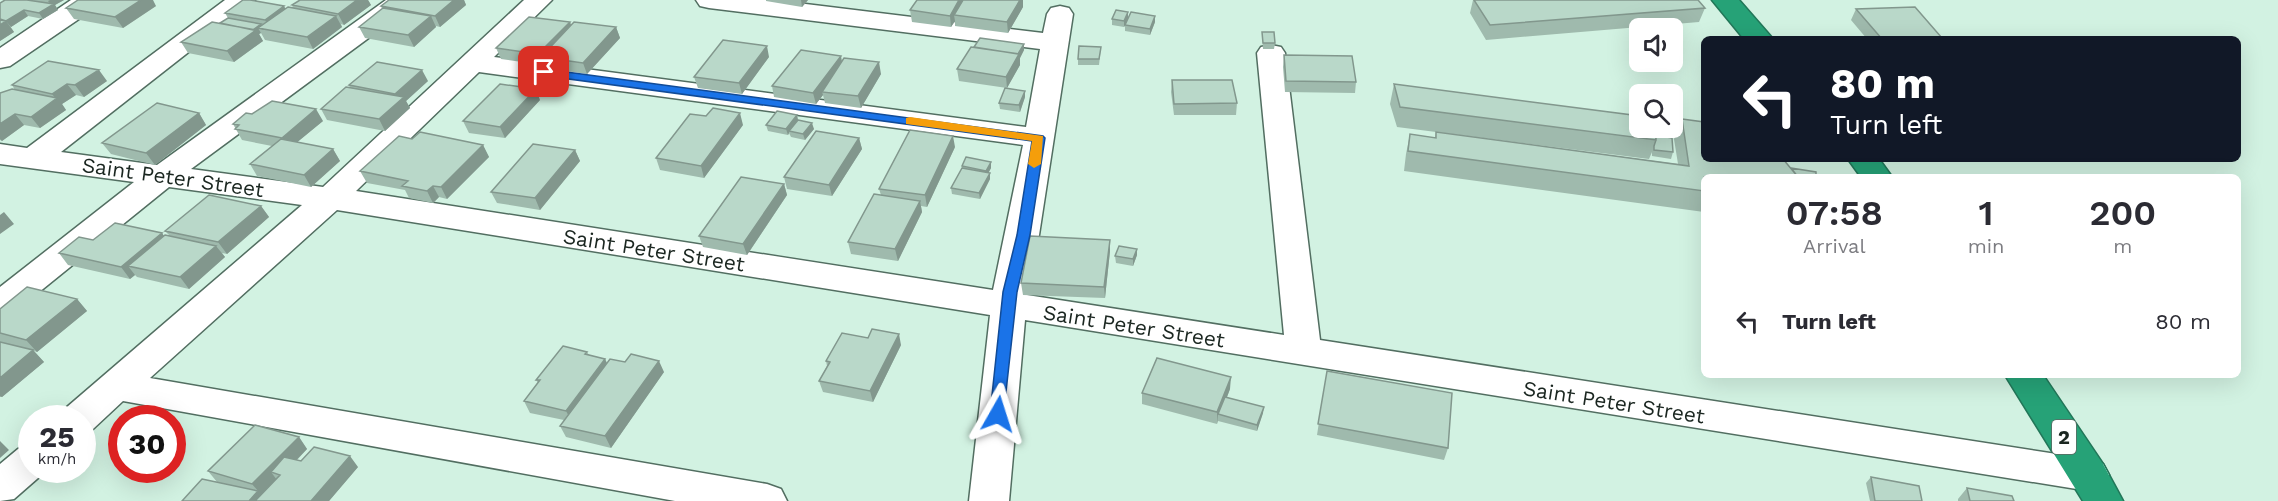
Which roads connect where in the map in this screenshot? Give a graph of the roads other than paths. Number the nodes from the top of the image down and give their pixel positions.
1 (89, 0) edge
2 (242, 0) edge
3 (403, 0) edge
4 (539, 0) edge
5 (709, 0) edge
6 (1725, 0) edge
7 (1756, 36) edge
8 (1271, 53) edge
9 (0, 60) edge
10 (473, 63) junction
11 (1038, 138) junction
12 (16, 156) edge
13 (1865, 162) edge
14 (1875, 174) edge
15 (162, 176) junction
16 (330, 198) junction
17 (0, 304) edge
18 (1009, 306) junction
19 (1304, 353) junction
20 (2025, 378) edge
21 (117, 386) junction
22 (95, 405) edge
23 (18, 472) edge
24 (0, 487) edge
25 (2096, 488) edge
26 (767, 501) edge
27 (989, 501) edge

1 - 9 street
2 - 12 street
3 - 15 street
4 - 10 street
5 - 11 street
6 - 7 highway
8 - 19 street
10 - 11 street
10 - 16 street
11 - 18 street
12 - 15 street, Saint Peter Street
13 - 14 highway
15 - 16 street, Saint Peter Street
15 - 17 street
16 - 18 street, Saint Peter Street
16 - 21 street
18 - 19 street, Saint Peter Street
18 - 27 street
19 - 25 street, Saint Peter Street
20 - 25 highway, 2
21 - 22 street
21 - 26 street
23 - 24 street

